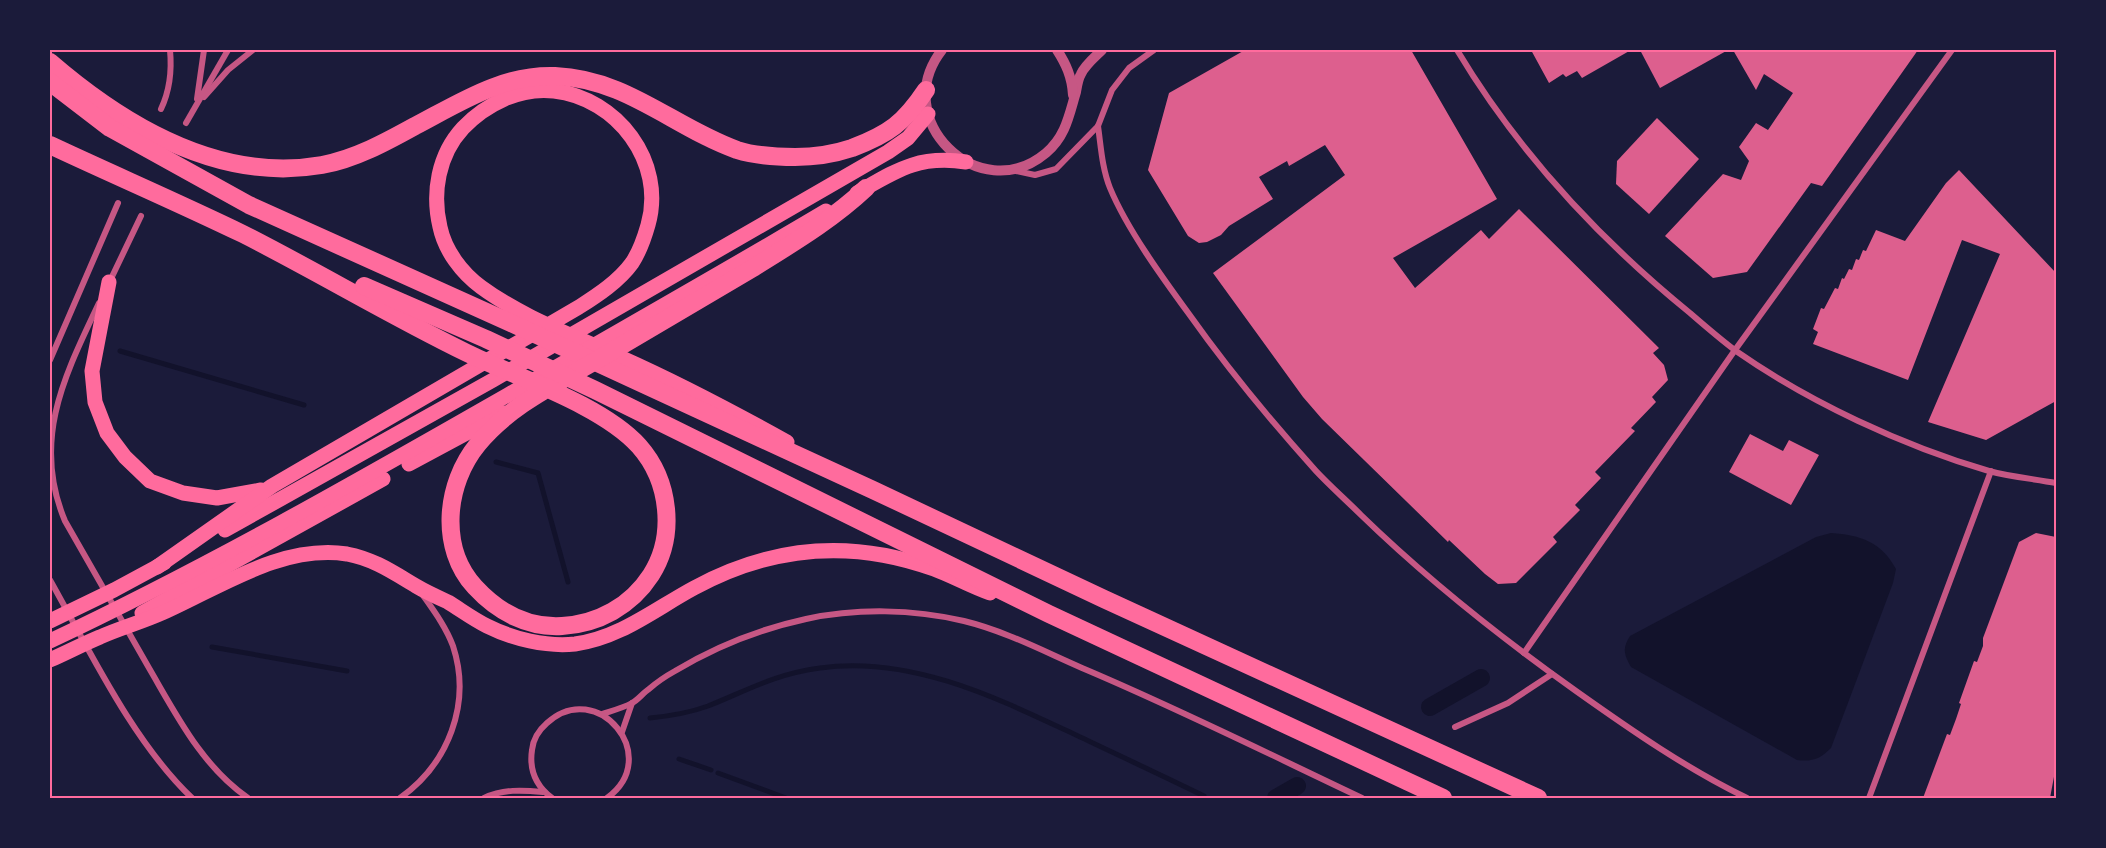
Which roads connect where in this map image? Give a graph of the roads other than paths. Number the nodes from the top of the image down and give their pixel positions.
1 (170, 50) edge
2 (204, 50) edge
3 (228, 50) edge
4 (253, 50) edge
5 (942, 50) edge
6 (1057, 50) edge
7 (1102, 50) edge
8 (1154, 50) edge
9 (1456, 50) edge
10 (1952, 50) edge
11 (50, 62) edge
12 (50, 82) edge
13 (926, 90) junction
14 (1073, 101) junction
15 (195, 106) junction
16 (161, 110) dead end
17 (928, 114) junction
18 (186, 123) dead end
19 (1098, 126) junction
20 (50, 145) edge
21 (966, 162) junction
22 (1010, 169) junction
23 (866, 188) junction
24 (118, 203) dead end
25 (141, 216) dead end
26 (244, 235) junction
27 (109, 282) junction
28 (1735, 350) junction
29 (50, 360) edge
30 (630, 370) junction
31 (518, 407) junction
32 (1991, 471) junction
33 (2056, 483) edge
34 (272, 486) junction
35 (157, 567) junction
36 (50, 580) edge
37 (416, 587) junction
38 (1049, 615) junction
39 (50, 621) edge
40 (100, 637) junction
41 (50, 641) edge
42 (1524, 653) junction
43 (50, 660) edge
44 (1552, 674) junction
45 (632, 703) junction
46 (602, 714) junction
47 (1455, 727) dead end
48 (622, 732) junction
49 (543, 792) junction
50 (192, 798) edge
51 (248, 798) edge
52 (400, 798) edge
53 (483, 798) edge
54 (552, 798) edge
55 (607, 798) edge
56 (1362, 798) edge
57 (1443, 798) edge
58 (1538, 798) edge
59 (1748, 798) edge
60 (1869, 798) edge

1 - 16 street
2 - 15 street
3 - 15 street
4 - 15 street
5 - 13 street
6 - 14 street
7 - 14 street
8 - 19 street
9 - 28 street
10 - 28 street
11 - 13 highway
12 - 30 highway
13 - 17 street
14 - 22 street
15 - 18 street
17 - 21 street
17 - 35 highway
19 - 22 street
19 - 42 street
20 - 26 highway
21 - 22 street
21 - 23 highway
23 - 31 highway
23 - 41 highway
24 - 29 street
25 - 27 street
26 - 31 highway
26 - 38 highway
27 - 34 highway
27 - 51 street
28 - 32 street
28 - 42 street
30 - 34 highway
30 - 58 highway
31 - 40 highway
32 - 33 street
32 - 60 street
34 - 35 highway
35 - 39 highway
36 - 50 street
37 - 38 highway
37 - 40 highway
37 - 52 street
38 - 57 highway
40 - 43 highway
42 - 44 street
44 - 47 street
44 - 59 street
45 - 46 street
45 - 48 street
45 - 56 street
46 - 48 street
46 - 49 street
48 - 55 street
49 - 53 street
49 - 54 street

